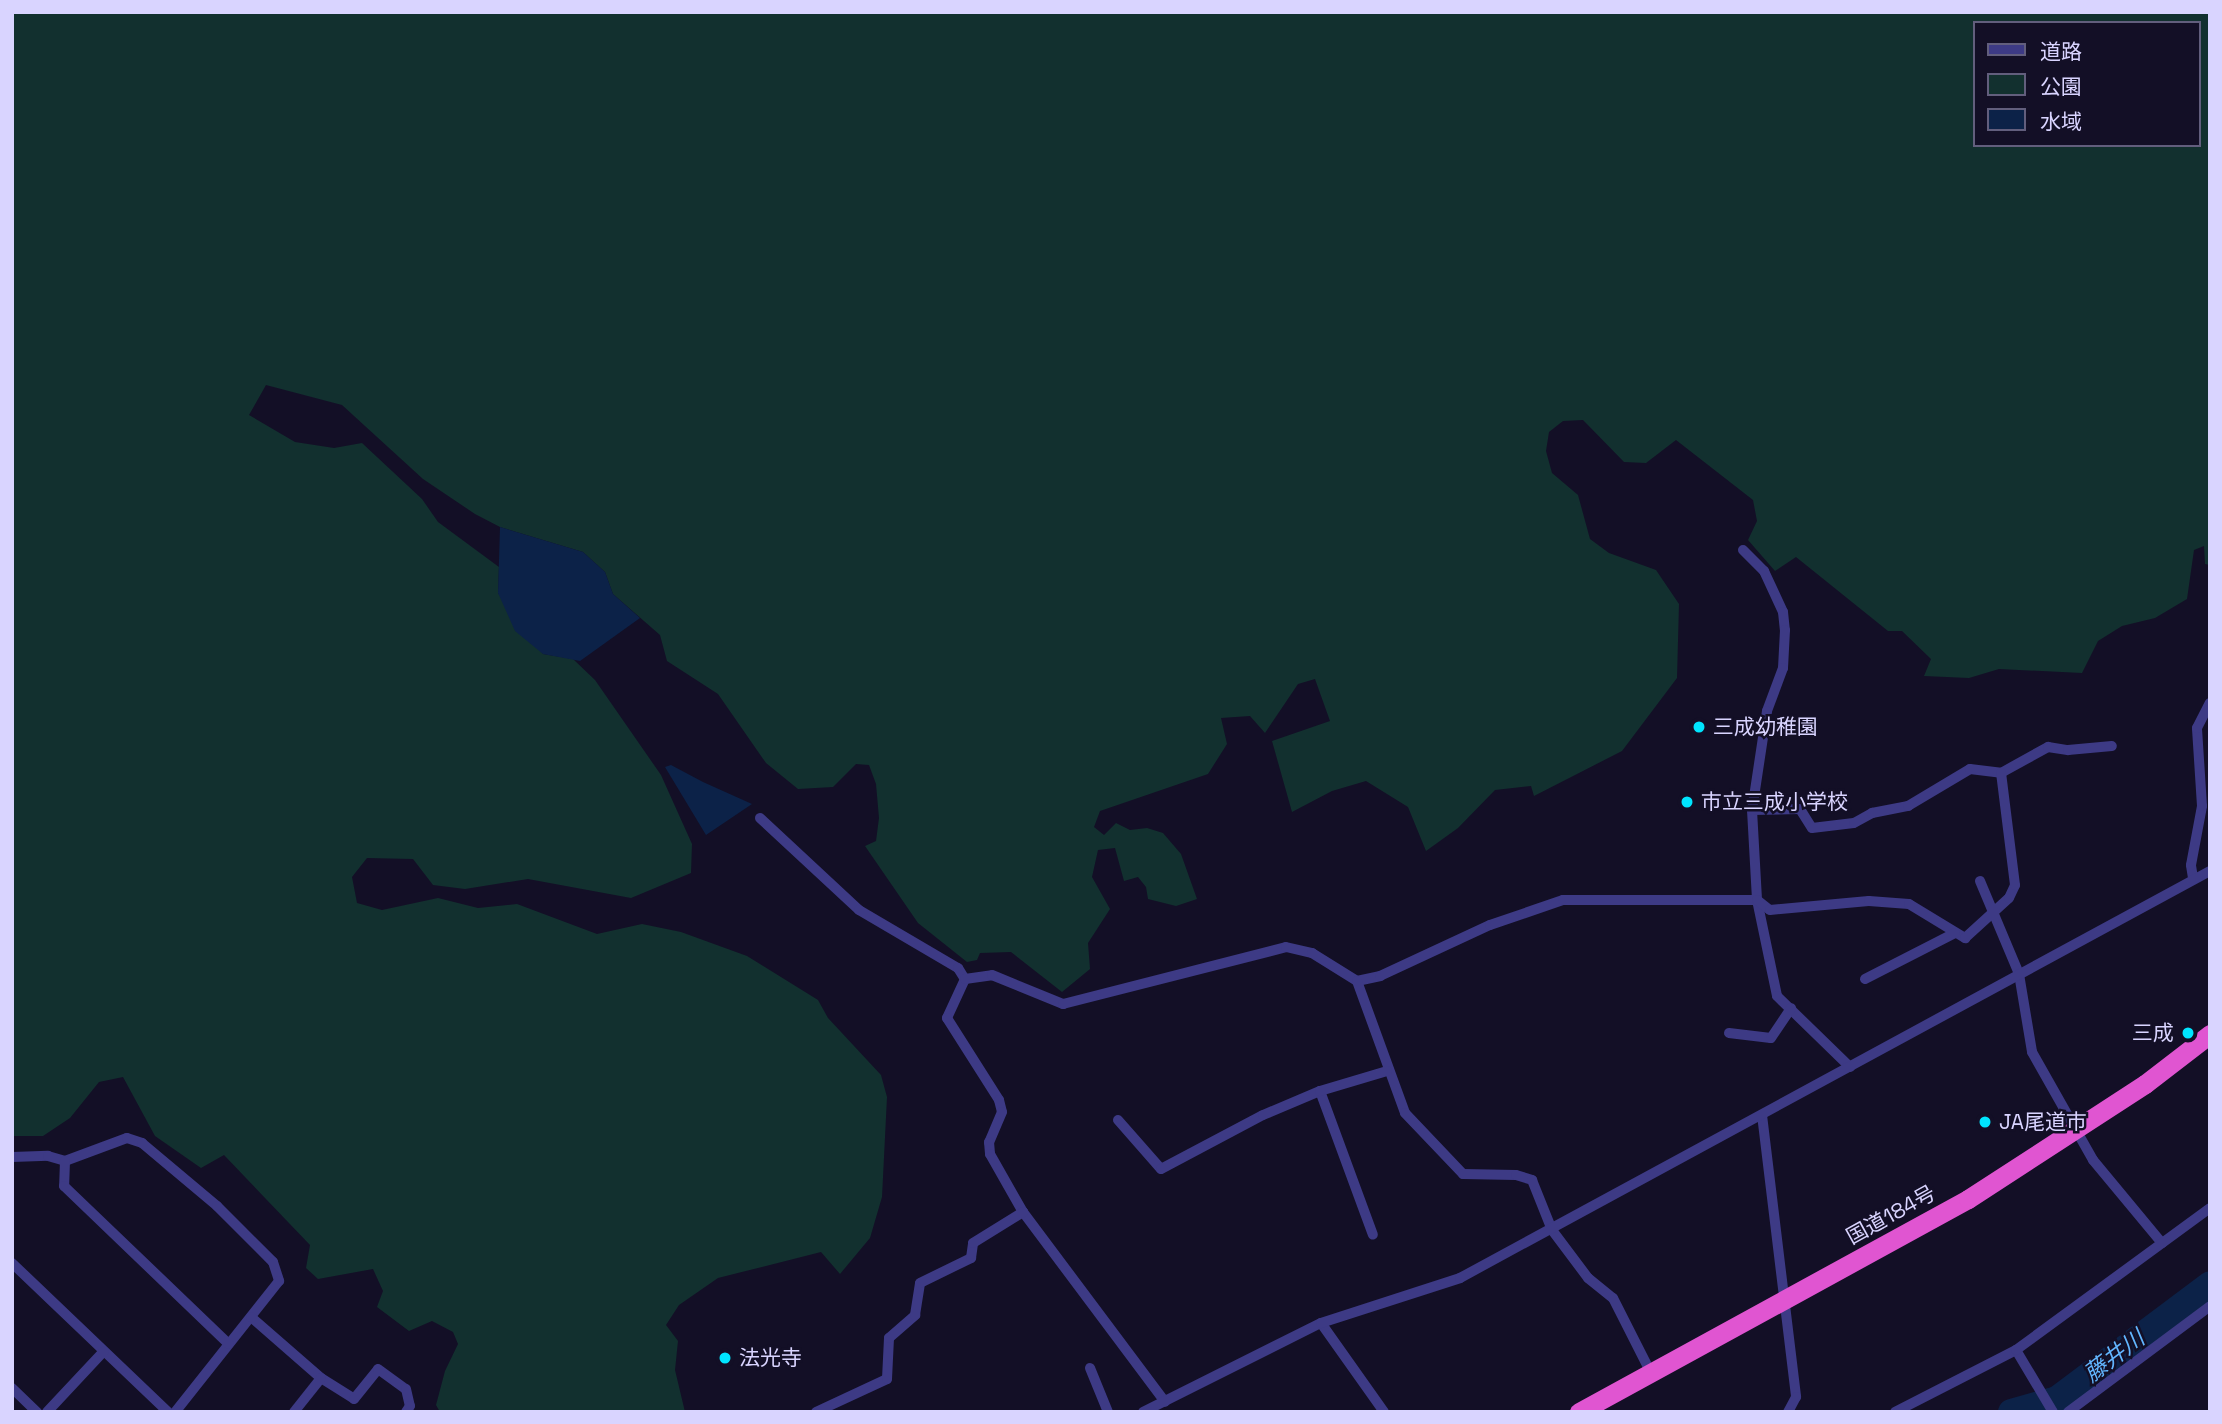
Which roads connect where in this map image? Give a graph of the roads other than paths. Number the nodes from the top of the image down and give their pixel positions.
1 (1742, 550) dead end
2 (2210, 703) edge
3 (2112, 746) dead end
4 (2206, 766) edge
5 (2001, 773) junction
6 (1752, 810) junction
7 (760, 818) dead end
8 (2210, 871) edge
9 (2193, 878) junction
10 (1980, 881) dead end
11 (1757, 900) junction
12 (1993, 913) junction
13 (1955, 933) junction
14 (2019, 974) junction
15 (965, 979) junction
16 (1865, 979) dead end
17 (1357, 981) junction
18 (1791, 1007) junction
19 (1729, 1032) dead end
20 (2210, 1034) edge
21 (1850, 1067) junction
22 (1387, 1071) junction
23 (1320, 1091) junction
24 (1762, 1115) junction
25 (1118, 1120) dead end
26 (2075, 1130) junction
27 (12, 1157) edge
28 (65, 1161) junction
29 (2210, 1208) edge
30 (1023, 1212) junction
31 (1552, 1230) junction
32 (1373, 1235) dead end
33 (2162, 1243) junction
34 (12, 1263) edge
35 (1787, 1300) junction
36 (2210, 1306) edge
37 (251, 1317) junction
38 (1321, 1322) junction
39 (229, 1344) junction
40 (2016, 1350) junction
41 (104, 1351) junction
42 (1090, 1368) dead end
43 (1651, 1373) junction
44 (321, 1378) junction
45 (12, 1388) edge
46 (1165, 1402) junction
47 (37, 1412) edge
48 (47, 1412) edge
49 (168, 1412) edge
50 (175, 1412) edge
51 (294, 1412) edge
52 (406, 1412) edge
53 (816, 1412) edge
54 (1108, 1412) edge
55 (1143, 1412) edge
56 (1384, 1412) edge
57 (1579, 1412) edge
58 (1788, 1412) edge
59 (1895, 1412) edge
60 (2053, 1412) edge
61 (2068, 1412) edge

1 - 6 street
2 - 4 street
3 - 5 street
4 - 9 street
5 - 6 street
5 - 12 street
6 - 11 street
7 - 15 street
8 - 9 street
9 - 14 street
10 - 12 street
11 - 13 street
11 - 17 street
11 - 18 street
12 - 13 street
12 - 14 street
13 - 16 street
14 - 21 street
14 - 26 street
15 - 17 street
15 - 30 street
17 - 22 street
18 - 19 street
18 - 21 street
20 - 26 highway, 国道184号
21 - 24 street
22 - 23 street
22 - 31 street
23 - 25 street
23 - 32 street
24 - 31 street
24 - 35 street
26 - 33 street
26 - 35 highway, 国道184号
27 - 28 street
28 - 37 street
28 - 39 street
29 - 33 street
30 - 46 street
30 - 53 street
31 - 38 street
31 - 43 street
33 - 40 street
34 - 41 street
35 - 43 highway, 国道184号
35 - 58 street
36 - 61 street
37 - 39 street
37 - 44 street
38 - 46 street
38 - 56 street
39 - 50 street
40 - 59 street
40 - 60 street
41 - 48 street
41 - 49 street
42 - 54 street
43 - 57 highway, 国道184号
44 - 51 street
44 - 52 street
45 - 47 street
46 - 55 street

